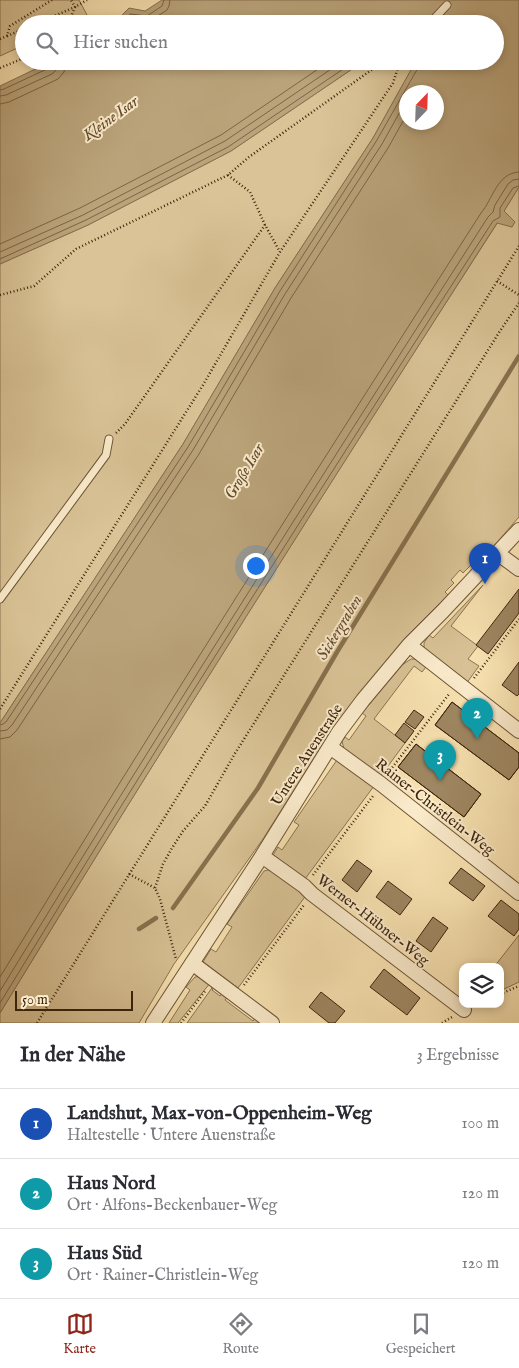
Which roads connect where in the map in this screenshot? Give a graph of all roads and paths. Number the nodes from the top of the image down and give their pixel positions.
1 (52, 0) edge
2 (71, 0) edge
3 (87, 0) edge
4 (448, 5) dead end
5 (75, 8) junction
6 (28, 15) edge
7 (58, 15) edge
8 (72, 15) edge
9 (438, 15) edge
10 (15, 23) edge
11 (15, 33) edge
12 (7, 36) junction
13 (0, 39) edge
14 (15, 62) edge
15 (0, 68) edge
16 (371, 70) edge
17 (397, 70) edge
18 (228, 175) junction
19 (265, 225) junction
20 (519, 246) edge
21 (280, 252) junction
22 (497, 281) junction
23 (519, 294) edge
24 (0, 295) edge
25 (519, 303) edge
26 (125, 424) dead end
27 (109, 439) dead end
28 (519, 530) edge
29 (497, 553) junction
30 (519, 570) edge
31 (0, 599) edge
32 (519, 619) edge
33 (409, 645) junction
34 (461, 686) junction
35 (0, 709) edge
36 (519, 731) edge
37 (330, 747) junction
38 (381, 784) junction
39 (262, 856) junction
40 (129, 874) junction
41 (155, 888) junction
42 (308, 890) junction
43 (519, 893) edge
44 (192, 963) junction
45 (182, 977) junction
46 (214, 979) junction
47 (519, 986) edge
48 (504, 992) edge
49 (236, 996) junction
50 (464, 1010) dead end
51 (37, 1023) edge
52 (153, 1023) edge
53 (181, 1023) edge
54 (272, 1023) edge

1 - 6 path
2 - 5 path
3 - 5 path
4 - 9 lane
5 - 7 path
5 - 8 path
10 - 12 path
11 - 12 path
12 - 13 path
14 - 15 path
16 - 18 path
17 - 21 path
18 - 19 path
18 - 24 path
19 - 21 path
19 - 26 path
20 - 22 path
21 - 35 path
22 - 23 path
22 - 40 path
25 - 41 path
27 - 31 lane
28 - 29 street, Untere Auenstraße
29 - 30 street
29 - 33 street, Untere Auenstraße
32 - 34 path
33 - 34 street
33 - 37 street, Untere Auenstraße
34 - 36 street
34 - 38 path
37 - 38 street, Rainer-Christlein-Weg
37 - 39 street, Untere Auenstraße
38 - 42 path
38 - 43 street, Rainer-Christlein-Weg
39 - 42 street, Werner-Hübner-Weg
39 - 44 street, Untere Auenstraße
40 - 41 path
40 - 51 path
41 - 45 path
42 - 49 path
42 - 50 street, Werner-Hübner-Weg
44 - 45 street, Untere Auenstraße
44 - 46 street
45 - 52 street, Untere Auenstraße
46 - 49 street
46 - 53 path
47 - 48 path
49 - 54 street

